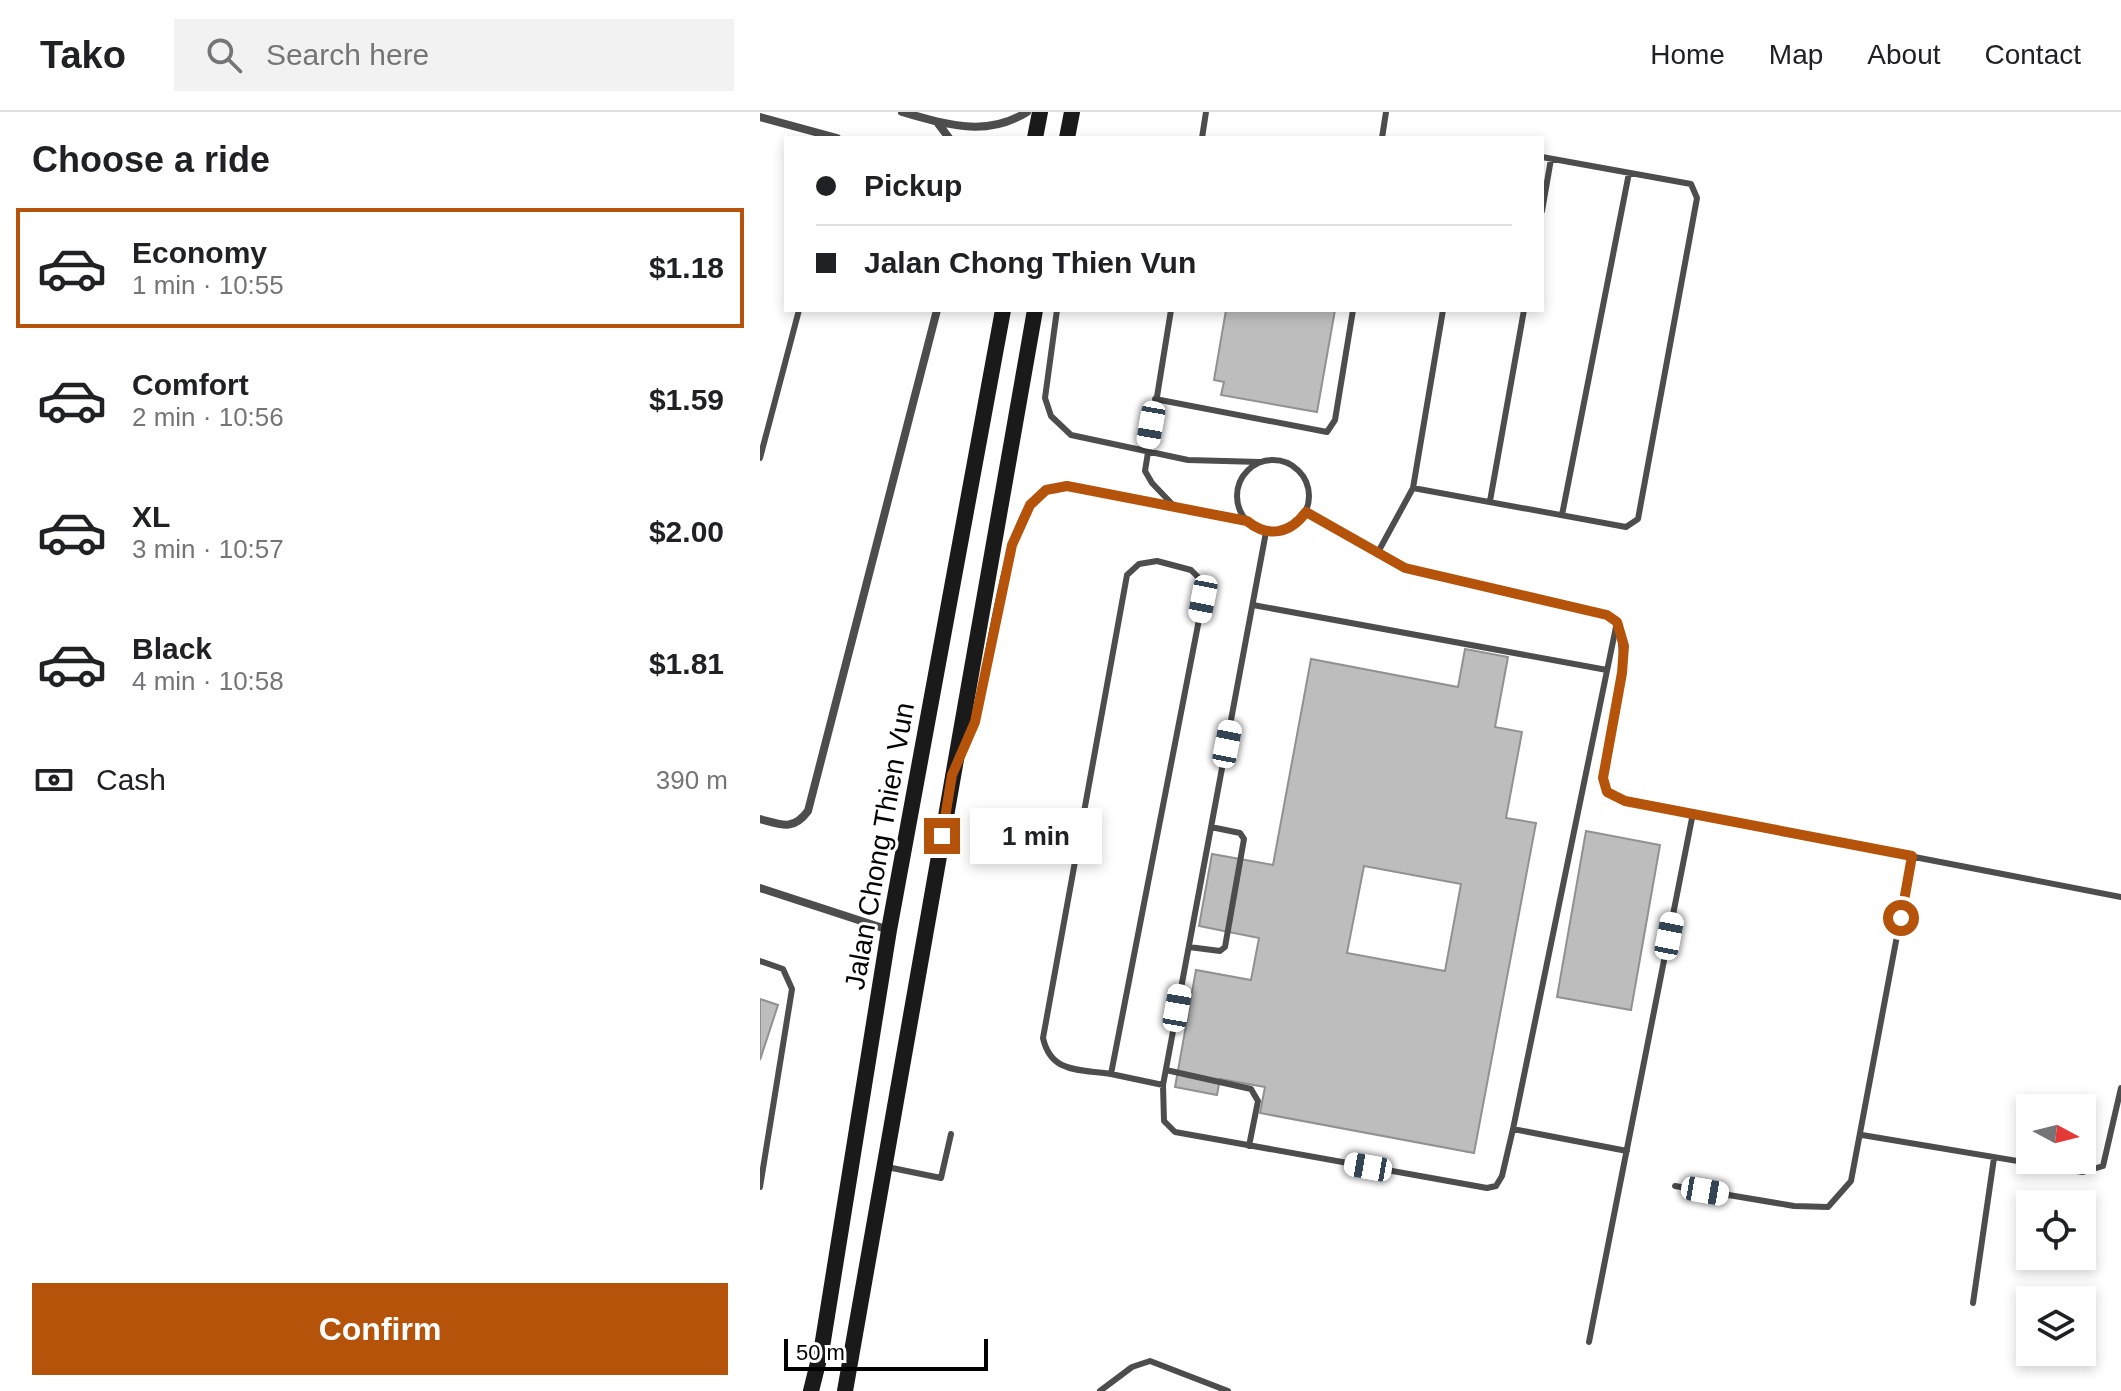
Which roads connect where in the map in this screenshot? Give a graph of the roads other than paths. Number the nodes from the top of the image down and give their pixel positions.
1 (902, 112) edge
2 (1027, 112) edge
3 (1040, 112) edge
4 (1072, 112) edge
5 (1206, 112) edge
6 (1386, 112) edge
7 (760, 117) edge
8 (936, 121) junction
9 (830, 136) edge
10 (947, 136) edge
11 (1035, 136) edge
12 (1067, 136) edge
13 (1202, 136) edge
14 (1382, 136) edge
15 (1544, 157) edge
16 (1551, 159) junction
17 (1629, 173) junction
18 (1544, 199) edge
19 (798, 312) edge
20 (936, 312) edge
21 (1003, 312) edge
22 (1035, 312) edge
23 (1057, 312) edge
24 (1171, 312) edge
25 (1353, 312) edge
26 (1443, 312) edge
27 (1524, 312) edge
28 (1155, 399) junction
29 (1146, 452) junction
30 (760, 458) edge
31 (1260, 462) junction
32 (1413, 488) junction
33 (1490, 501) junction
34 (1175, 506) junction
35 (1306, 512) junction
36 (1562, 515) junction
37 (1247, 521) junction
38 (1266, 532) junction
39 (1377, 554) junction
40 (1253, 605) junction
41 (1617, 622) junction
42 (1607, 670) junction
43 (952, 775) junction
44 (1693, 813) junction
45 (760, 819) edge
46 (1211, 827) junction
47 (1912, 856) junction
48 (760, 888) edge
49 (2121, 897) edge
50 (889, 930) junction
51 (1189, 947) junction
52 (760, 961) edge
53 (1166, 1070) junction
54 (1111, 1074) junction
55 (1163, 1085) junction
56 (2121, 1088) edge
57 (1513, 1129) junction
58 (951, 1134) dead end
59 (1862, 1135) junction
60 (1249, 1146) junction
61 (1627, 1151) junction
62 (1994, 1158) junction
63 (883, 1166) junction
64 (1675, 1186) dead end
65 (760, 1187) edge
66 (1973, 1303) dead end
67 (1589, 1342) dead end
68 (811, 1391) edge
69 (845, 1391) edge
70 (1100, 1391) edge
71 (1228, 1391) edge

1 - 8 street
2 - 8 street
3 - 11 main road
4 - 12 main road
5 - 13 lane
6 - 14 lane
7 - 9 street
8 - 10 street
15 - 16 lane
16 - 17 lane
16 - 18 lane
17 - 36 lane
17 - 36 lane
19 - 30 lane
20 - 45 street
21 - 50 main road, Jalan Chong Thien Vun
22 - 43 main road
23 - 29 lane
24 - 28 lane
25 - 28 lane
26 - 32 lane
27 - 33 lane
28 - 29 lane
29 - 31 lane
29 - 34 lane
31 - 35 lane
31 - 37 lane
32 - 33 lane
32 - 39 lane
33 - 36 lane
34 - 37 lane
34 - 43 lane
35 - 38 lane
35 - 39 lane
37 - 38 lane
38 - 40 lane
39 - 41 lane
40 - 42 lane
40 - 46 lane
41 - 42 lane
41 - 44 lane
42 - 57 lane
43 - 63 main road
44 - 47 lane
44 - 61 lane
46 - 51 lane
46 - 51 lane
47 - 49 lane
47 - 59 lane
48 - 50 street
50 - 68 main road, Jalan Chong Thien Vun
51 - 53 lane
52 - 65 lane
53 - 55 lane
53 - 60 lane
54 - 54 lane
54 - 55 lane
55 - 60 lane
56 - 62 lane
57 - 60 lane
57 - 61 lane
58 - 63 lane
59 - 62 lane
59 - 64 lane
61 - 67 lane
62 - 66 lane
63 - 69 main road
70 - 71 lane

